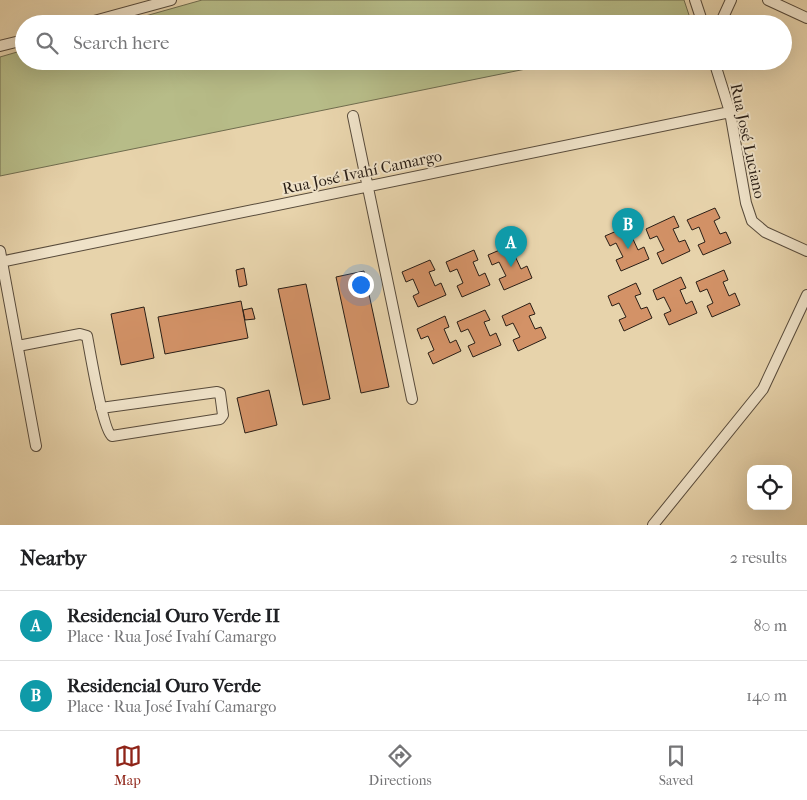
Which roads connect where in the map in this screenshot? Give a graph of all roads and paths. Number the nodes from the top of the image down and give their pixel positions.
1 (171, 0) edge
2 (695, 0) edge
3 (732, 0) edge
4 (768, 0) edge
5 (116, 15) edge
6 (700, 15) edge
7 (724, 15) edge
8 (807, 18) edge
9 (15, 42) edge
10 (0, 46) edge
11 (717, 70) edge
12 (730, 112) junction
13 (353, 116) dead end
14 (368, 186) junction
15 (0, 251) edge
16 (807, 251) edge
17 (1, 262) edge
18 (807, 295) edge
19 (18, 346) junction
20 (412, 398) dead end
21 (101, 408) junction
22 (36, 446) dead end
23 (653, 525) edge

1 - 5 street
2 - 6 street
3 - 7 street
4 - 8 street
9 - 10 street
11 - 12 street, Rua José Luciano
12 - 14 street, Rua José Ivahí Camargo
12 - 16 street, Rua José Luciano
13 - 14 street
14 - 17 street, Rua José Ivahí Camargo
14 - 20 street
15 - 17 street
17 - 19 street
18 - 23 street
19 - 21 street
19 - 22 street
21 - 21 street

